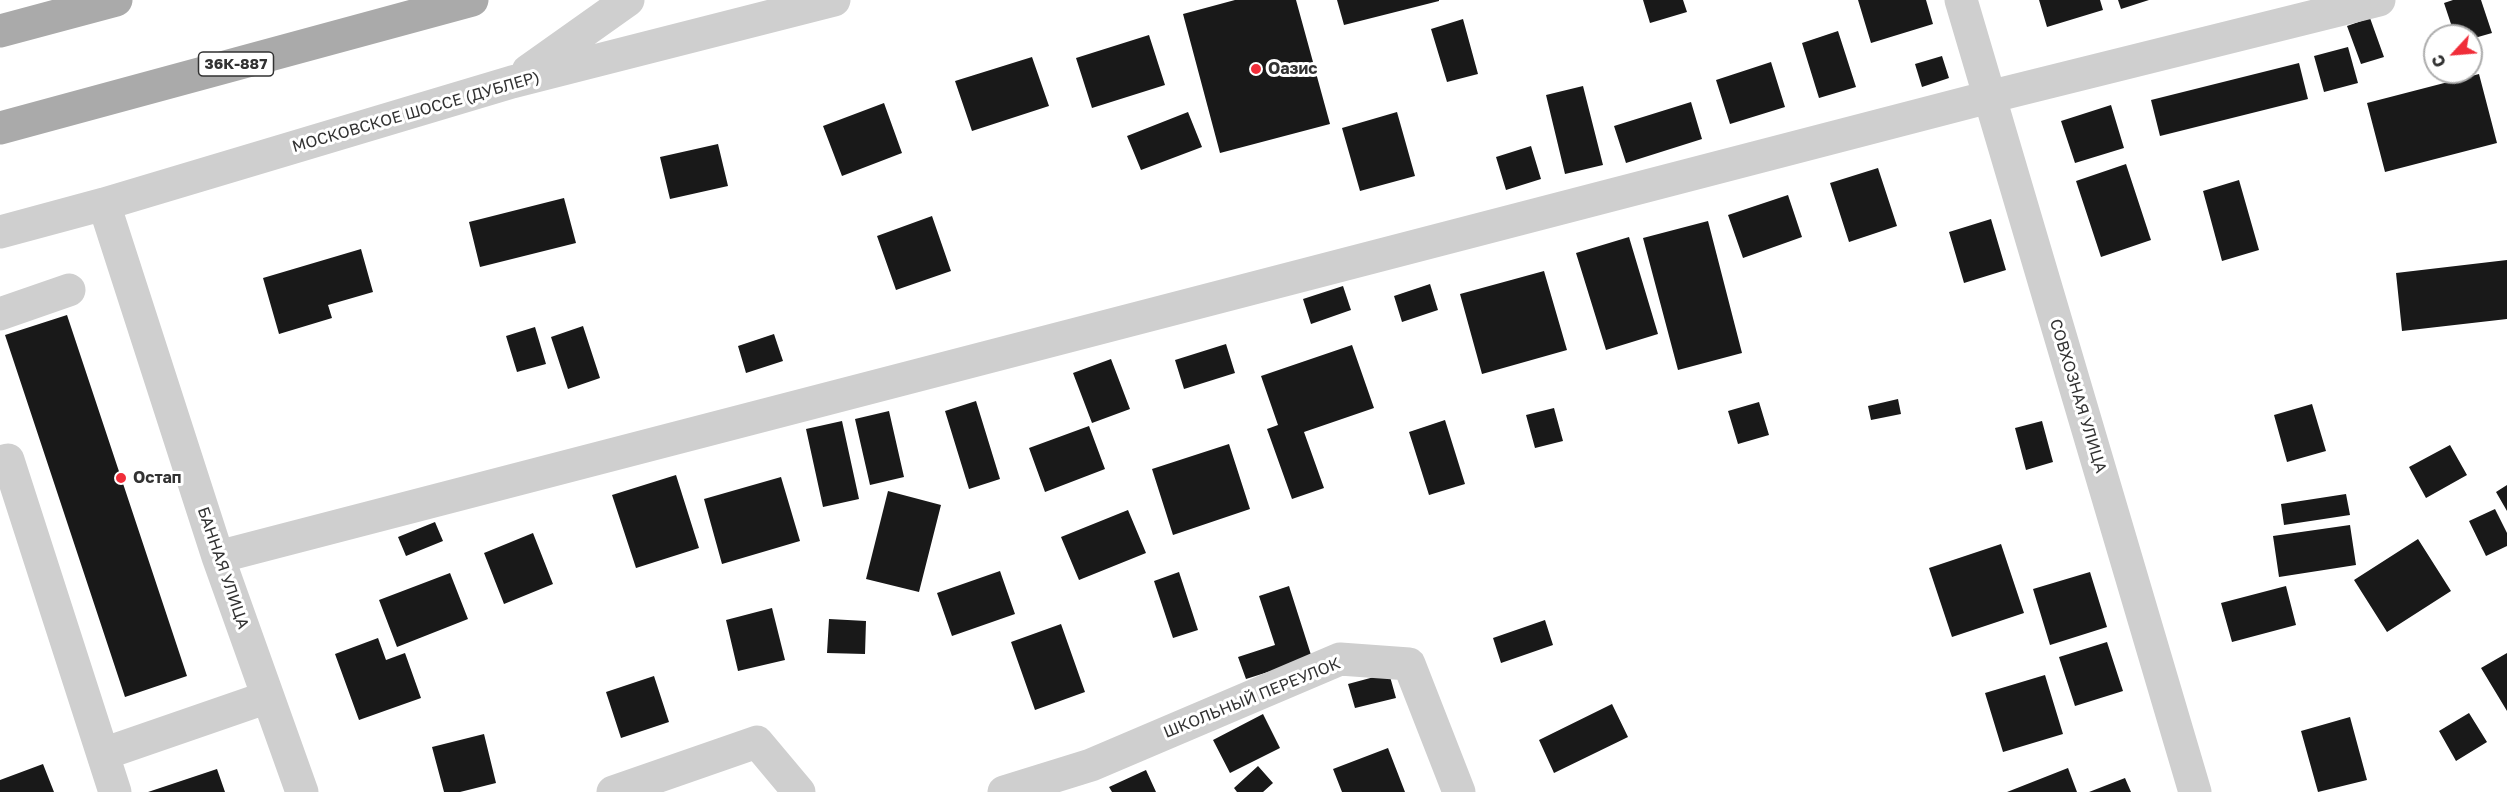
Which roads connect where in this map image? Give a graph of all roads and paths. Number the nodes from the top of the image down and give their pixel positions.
1 (116, 0) edge
2 (472, 0) edge
3 (628, 0) edge
4 (834, 0) edge
5 (1961, 0) edge
6 (2379, 0) edge
7 (0, 31) edge
8 (512, 82) junction
9 (1989, 97) junction
10 (0, 128) edge
11 (104, 204) junction
12 (0, 232) edge
13 (69, 290) dead end
14 (0, 314) edge
15 (0, 462) edge
16 (218, 557) junction
17 (268, 697) junction
18 (103, 754) junction
19 (115, 792) edge
20 (302, 792) edge
21 (613, 792) edge
22 (799, 792) edge
23 (1004, 792) edge
24 (1459, 792) edge
25 (2195, 792) edge

1 - 7 main road
2 - 10 main road, 36К-887
3 - 8 street
4 - 8 street, МОСКОВСКОЕ ШОССЕ (ДУБЛЕР)
5 - 9 street, СОВХОЗНАЯ УЛИЦА
6 - 9 street
8 - 11 street, МОСКОВСКОЕ ШОССЕ (ДУБЛЕР)
9 - 16 street
9 - 25 street, СОВХОЗНАЯ УЛИЦА
11 - 12 street, МОСКОВСКОЕ ШОССЕ (ДУБЛЕР)
11 - 16 street, БАННАЯ УЛИЦА
13 - 14 street
15 - 18 street
16 - 17 street, БАННАЯ УЛИЦА
17 - 18 street
17 - 20 street, БАННАЯ УЛИЦА
18 - 19 street
21 - 22 street
23 - 24 street, ШКОЛЬНЫЙ ПЕРЕУЛОК

